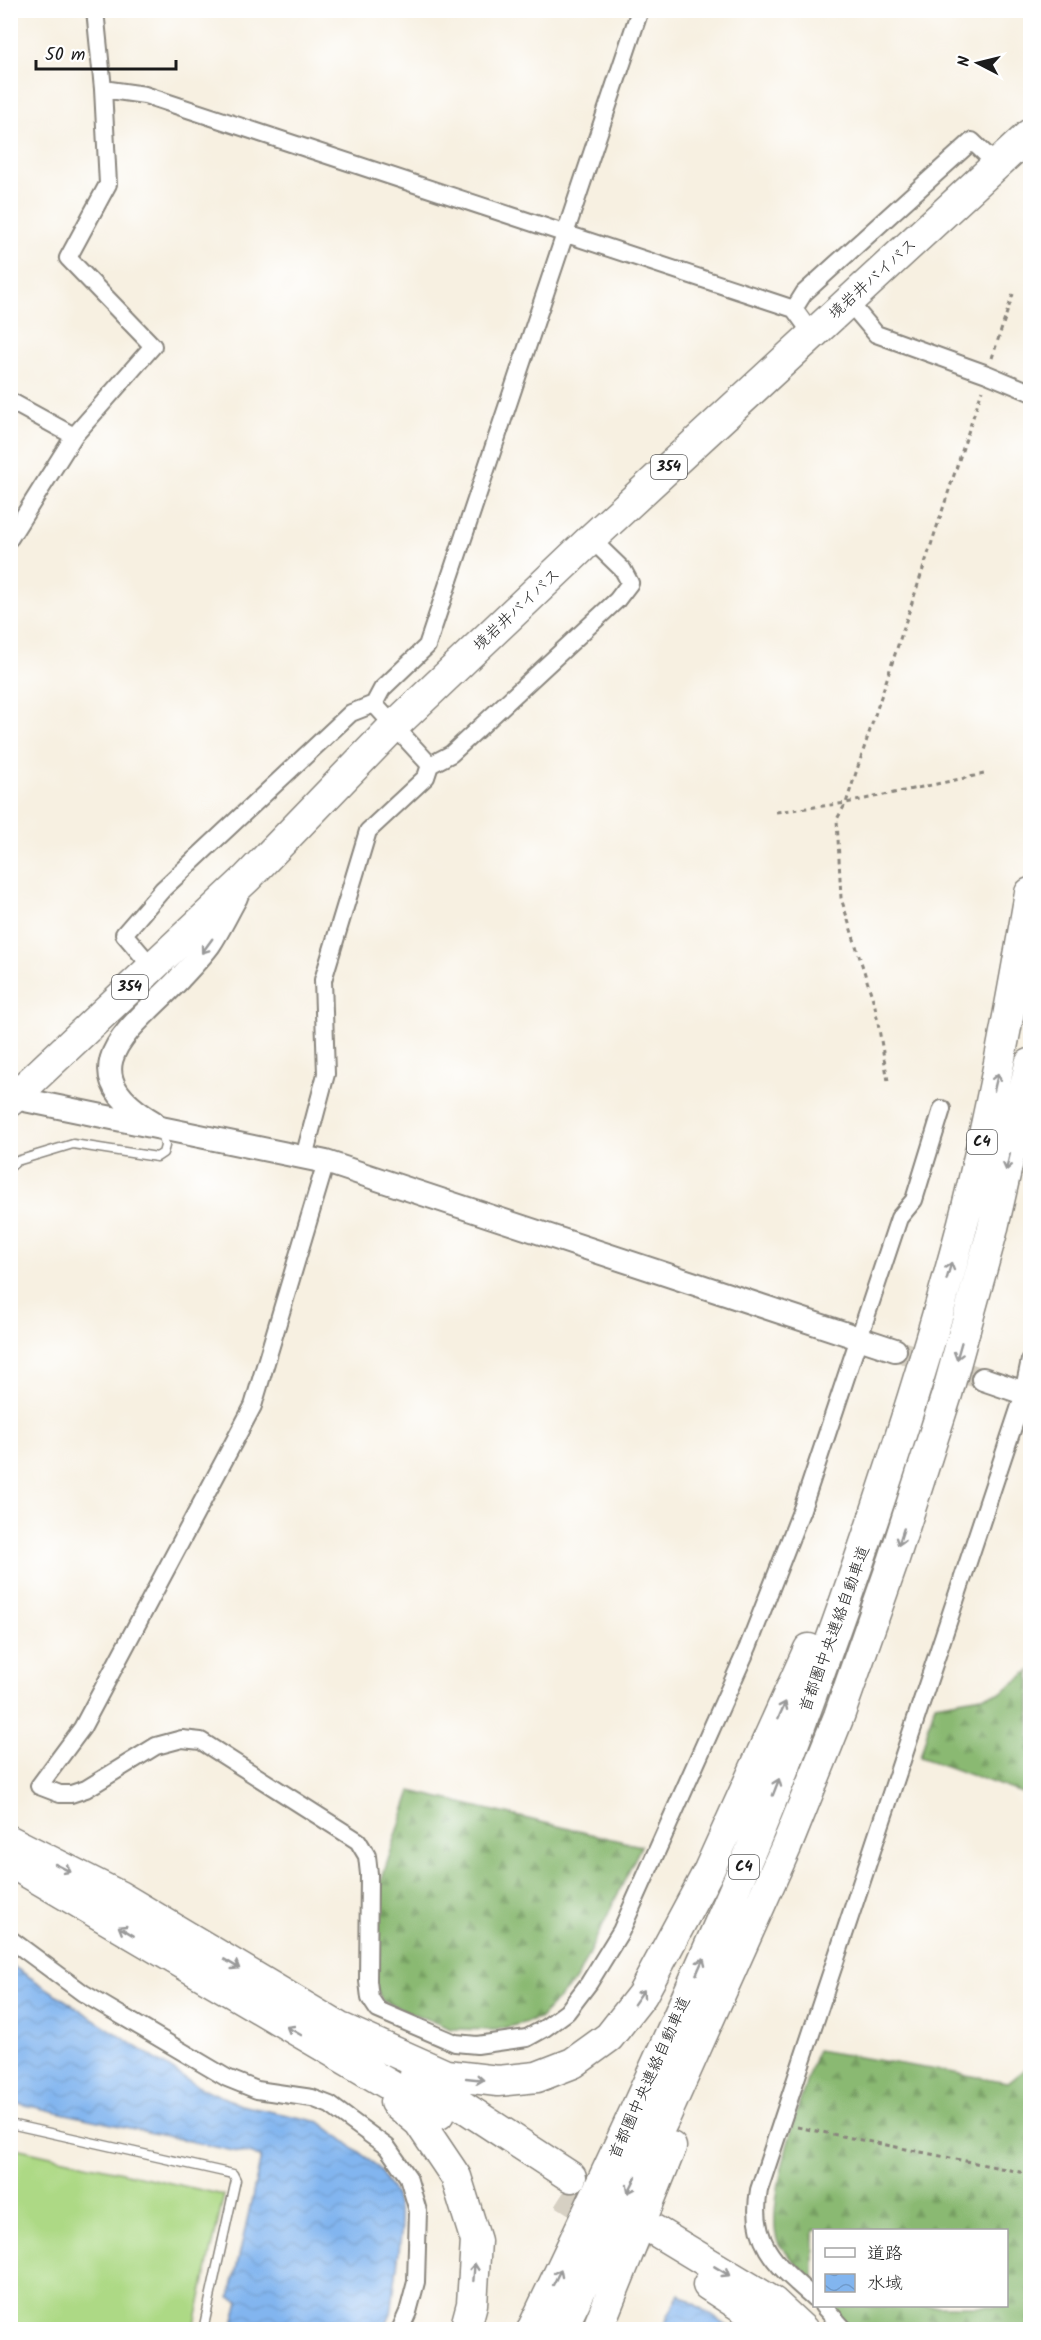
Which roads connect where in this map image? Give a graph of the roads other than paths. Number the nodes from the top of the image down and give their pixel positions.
1 (94, 10) edge
2 (640, 10) edge
3 (103, 89) junction
4 (1030, 134) edge
5 (997, 165) junction
6 (566, 233) junction
7 (849, 302) junction
8 (794, 309) junction
9 (812, 334) junction
10 (1030, 392) edge
11 (10, 401) edge
12 (74, 436) junction
13 (10, 538) edge
14 (591, 540) junction
15 (374, 704) junction
16 (393, 727) junction
17 (430, 765) junction
18 (247, 878) junction
19 (1030, 893) edge
20 (152, 967) junction
21 (1030, 1064) edge
22 (11, 1099) edge
23 (942, 1110) dead end
24 (161, 1127) junction
25 (304, 1156) junction
26 (326, 1162) junction
27 (10, 1167) edge
28 (860, 1338) junction
29 (895, 1350) tunnel mouth
30 (1030, 1360) edge
31 (983, 1379) tunnel mouth
32 (916, 1388) junction
33 (1028, 1394) edge
34 (10, 1841) edge
35 (787, 1845) junction
36 (10, 1862) edge
37 (10, 1939) edge
38 (343, 2029) junction
39 (344, 2060) junction
40 (10, 2124) edge
41 (813, 2297) edge
42 (824, 2307) edge
43 (203, 2330) edge
44 (400, 2330) edge
45 (465, 2330) edge
46 (532, 2330) edge
47 (561, 2330) edge
48 (597, 2330) edge
49 (772, 2330) edge
50 (803, 2330) edge
51 (845, 2330) edge

1 - 3 street
2 - 6 street
3 - 6 street
3 - 12 street
4 - 5 highway, 境岩井バイパス / 354
5 - 7 highway, 境岩井バイパス / 354
5 - 8 street
6 - 8 street
6 - 15 street
7 - 9 highway, 境岩井バイパス / 354
7 - 10 street
8 - 9 street
9 - 14 highway, 境岩井バイパス / 354
11 - 12 street
12 - 13 street
14 - 16 highway, 境岩井バイパス / 354
14 - 17 street
15 - 16 street
15 - 20 street
16 - 17 street
16 - 18 highway, 境岩井バイパス / 354
17 - 25 street
18 - 20 highway, 境岩井バイパス / 354
18 -> 24 street
32 -> 19 highway, 首都圏中央連絡自動車道 / C4
20 - 22 highway, 境岩井バイパス / 354
21 -> 35 highway, 首都圏中央連絡自動車道 / C4
22 - 24 street
23 - 28 street
24 - 25 street
24 - 27 lane
25 - 26 street
26 - 28 street
26 - 28 street
28 - 29 street
30 - 33 street
31 - 33 street
38 -> 32 highway
46 -> 32 highway, 首都圏中央連絡自動車道 / C4
33 - 41 street
34 -> 38 highway
35 -> 47 highway, 首都圏中央連絡自動車道 / C4
35 - 48 highway
39 -> 36 highway
37 - 44 street
38 - 39 highway
45 -> 39 highway
40 - 43 lane
42 - 51 street
49 -> 50 highway

